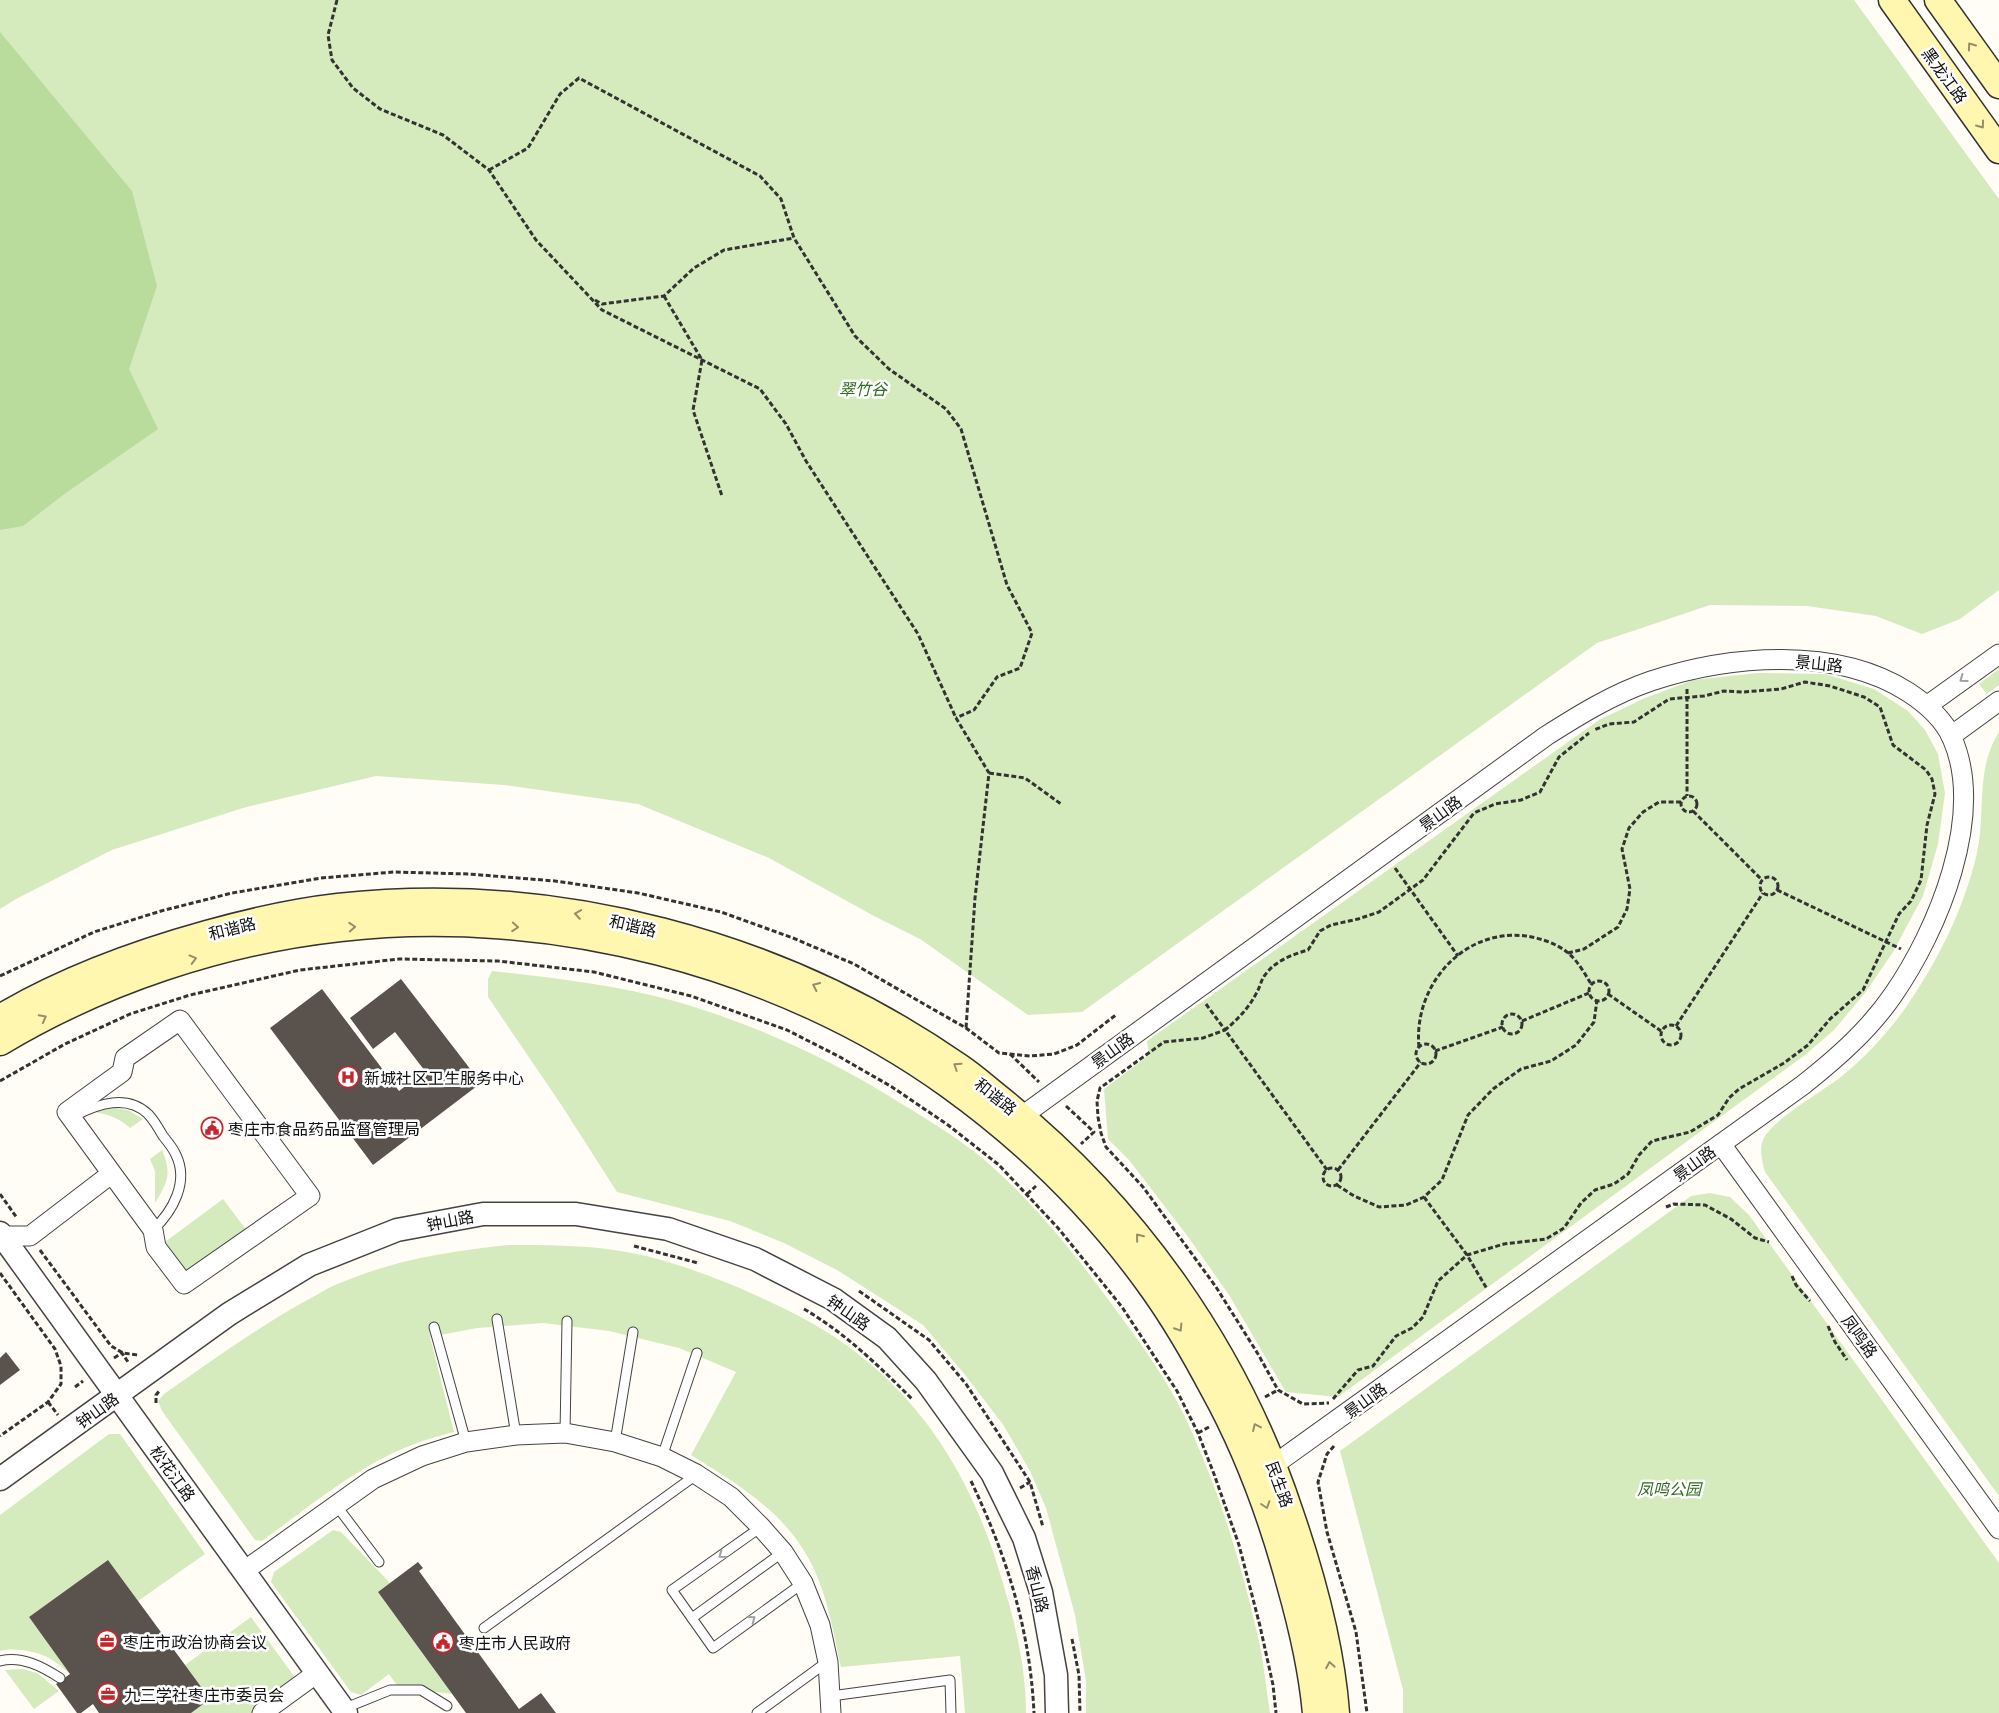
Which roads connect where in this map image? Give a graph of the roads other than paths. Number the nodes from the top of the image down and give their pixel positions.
1 (1892, 0) edge
2 (1938, 0) edge
3 (1999, 85) edge
4 (1999, 150) edge
5 (1999, 654) edge
6 (1999, 702) edge
7 (1928, 705) junction
8 (1951, 736) junction
9 (0, 1018) edge
10 (0, 1042) edge
11 (72, 1117) junction
12 (1012, 1122) junction
13 (1721, 1144) junction
14 (112, 1174) junction
15 (154, 1230) junction
16 (1, 1234) edge
17 (1160, 1281) joint
18 (497, 1319) dead end
19 (567, 1321) dead end
20 (434, 1327) dead end
21 (633, 1332) dead end
22 (696, 1353) dead end
23 (117, 1395) junction
24 (565, 1433) junction
25 (516, 1435) junction
26 (466, 1442) junction
27 (614, 1442) junction
28 (662, 1457) junction
29 (1266, 1471) junction
30 (992, 1473) joint
31 (696, 1474) junction
32 (0, 1480) edge
33 (336, 1505) junction
34 (761, 1526) junction
35 (1999, 1529) edge
36 (783, 1552) junction
37 (378, 1562) dead end
38 (244, 1571) junction
39 (803, 1583) junction
40 (692, 1618) junction
41 (484, 1628) dead end
42 (0, 1661) edge
43 (828, 1662) junction
44 (317, 1673) junction
45 (60, 1678) dead end
46 (831, 1705) edge
47 (447, 1706) dead end
48 (345, 1711) edge
49 (262, 1713) edge
50 (757, 1713) edge
51 (950, 1713) edge
52 (1057, 1713) edge
53 (1316, 1713) edge
54 (1336, 1713) edge

1 -> 4 main road, 黑龙江路
3 -> 2 main road
5 -> 7 street
6 - 8 street
7 - 8 street, 景山路
7 - 12 street, 景山路
8 - 13 street, 景山路
12 -> 9 main road, 和谐路
10 -> 12 main road, 和谐路
11 - 14 street
11 - 15 lane
11 - 15 street
12 - 17 main road, 和谐路
13 - 29 street, 景山路
13 - 35 street, 凤鸣路
14 - 15 street
14 - 16 street
16 - 23 street, 松花江路
17 - 29 main road, 民生路
18 - 25 lane
19 - 24 lane
20 - 26 lane
21 - 27 lane
22 - 28 lane
23 - 30 street, 钟山路
23 - 32 street, 钟山路
23 - 38 street, 松花江路
24 - 25 street
24 - 27 street
25 - 26 street
26 - 33 street
27 - 28 street
28 - 31 street
29 -> 53 main road, 民生路
54 -> 29 main road, 民生路
30 - 52 street, 香山路
31 - 34 street
31 - 41 lane
33 - 37 lane
33 - 38 street
34 - 36 street
34 -> 40 lane
36 - 39 street
36 - 40 lane
38 - 44 street, 松花江路
40 -> 39 lane
39 - 43 street
42 - 45 lane
43 - 46 street
43 - 50 lane
44 - 48 street, 松花江路
44 - 49 street
46 - 51 lane
47 - 48 lane

